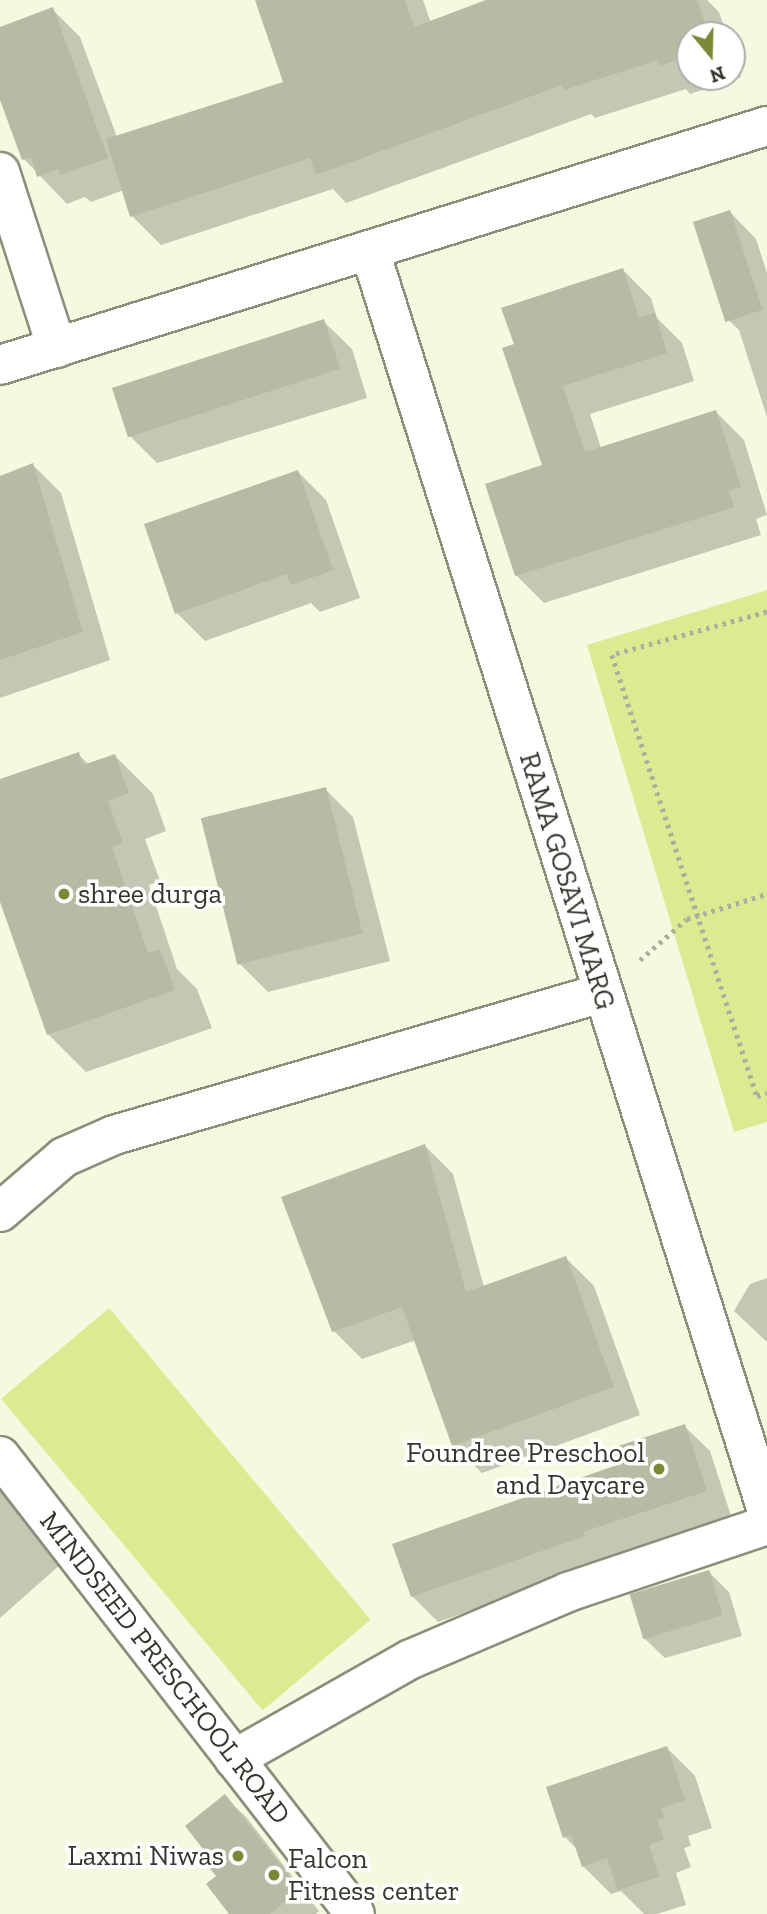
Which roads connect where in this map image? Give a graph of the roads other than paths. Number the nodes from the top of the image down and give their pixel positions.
1 (767, 126) edge
2 (0, 172) edge
3 (370, 251) junction
4 (57, 348) junction
5 (0, 365) edge
6 (602, 993) junction
7 (0, 1212) edge
8 (0, 1456) edge
9 (767, 1511) edge
10 (767, 1525) edge
11 (234, 1759) junction
12 (355, 1914) edge

1 - 3 street
2 - 4 street
3 - 4 street
3 - 6 street, RAMA GOSAVI MARG
4 - 5 street
6 - 7 street
6 - 9 street, RAMA GOSAVI MARG
8 - 11 street, MINDSEED PRESCHOOL ROAD
10 - 11 street
11 - 12 street, MINDSEED PRESCHOOL ROAD

